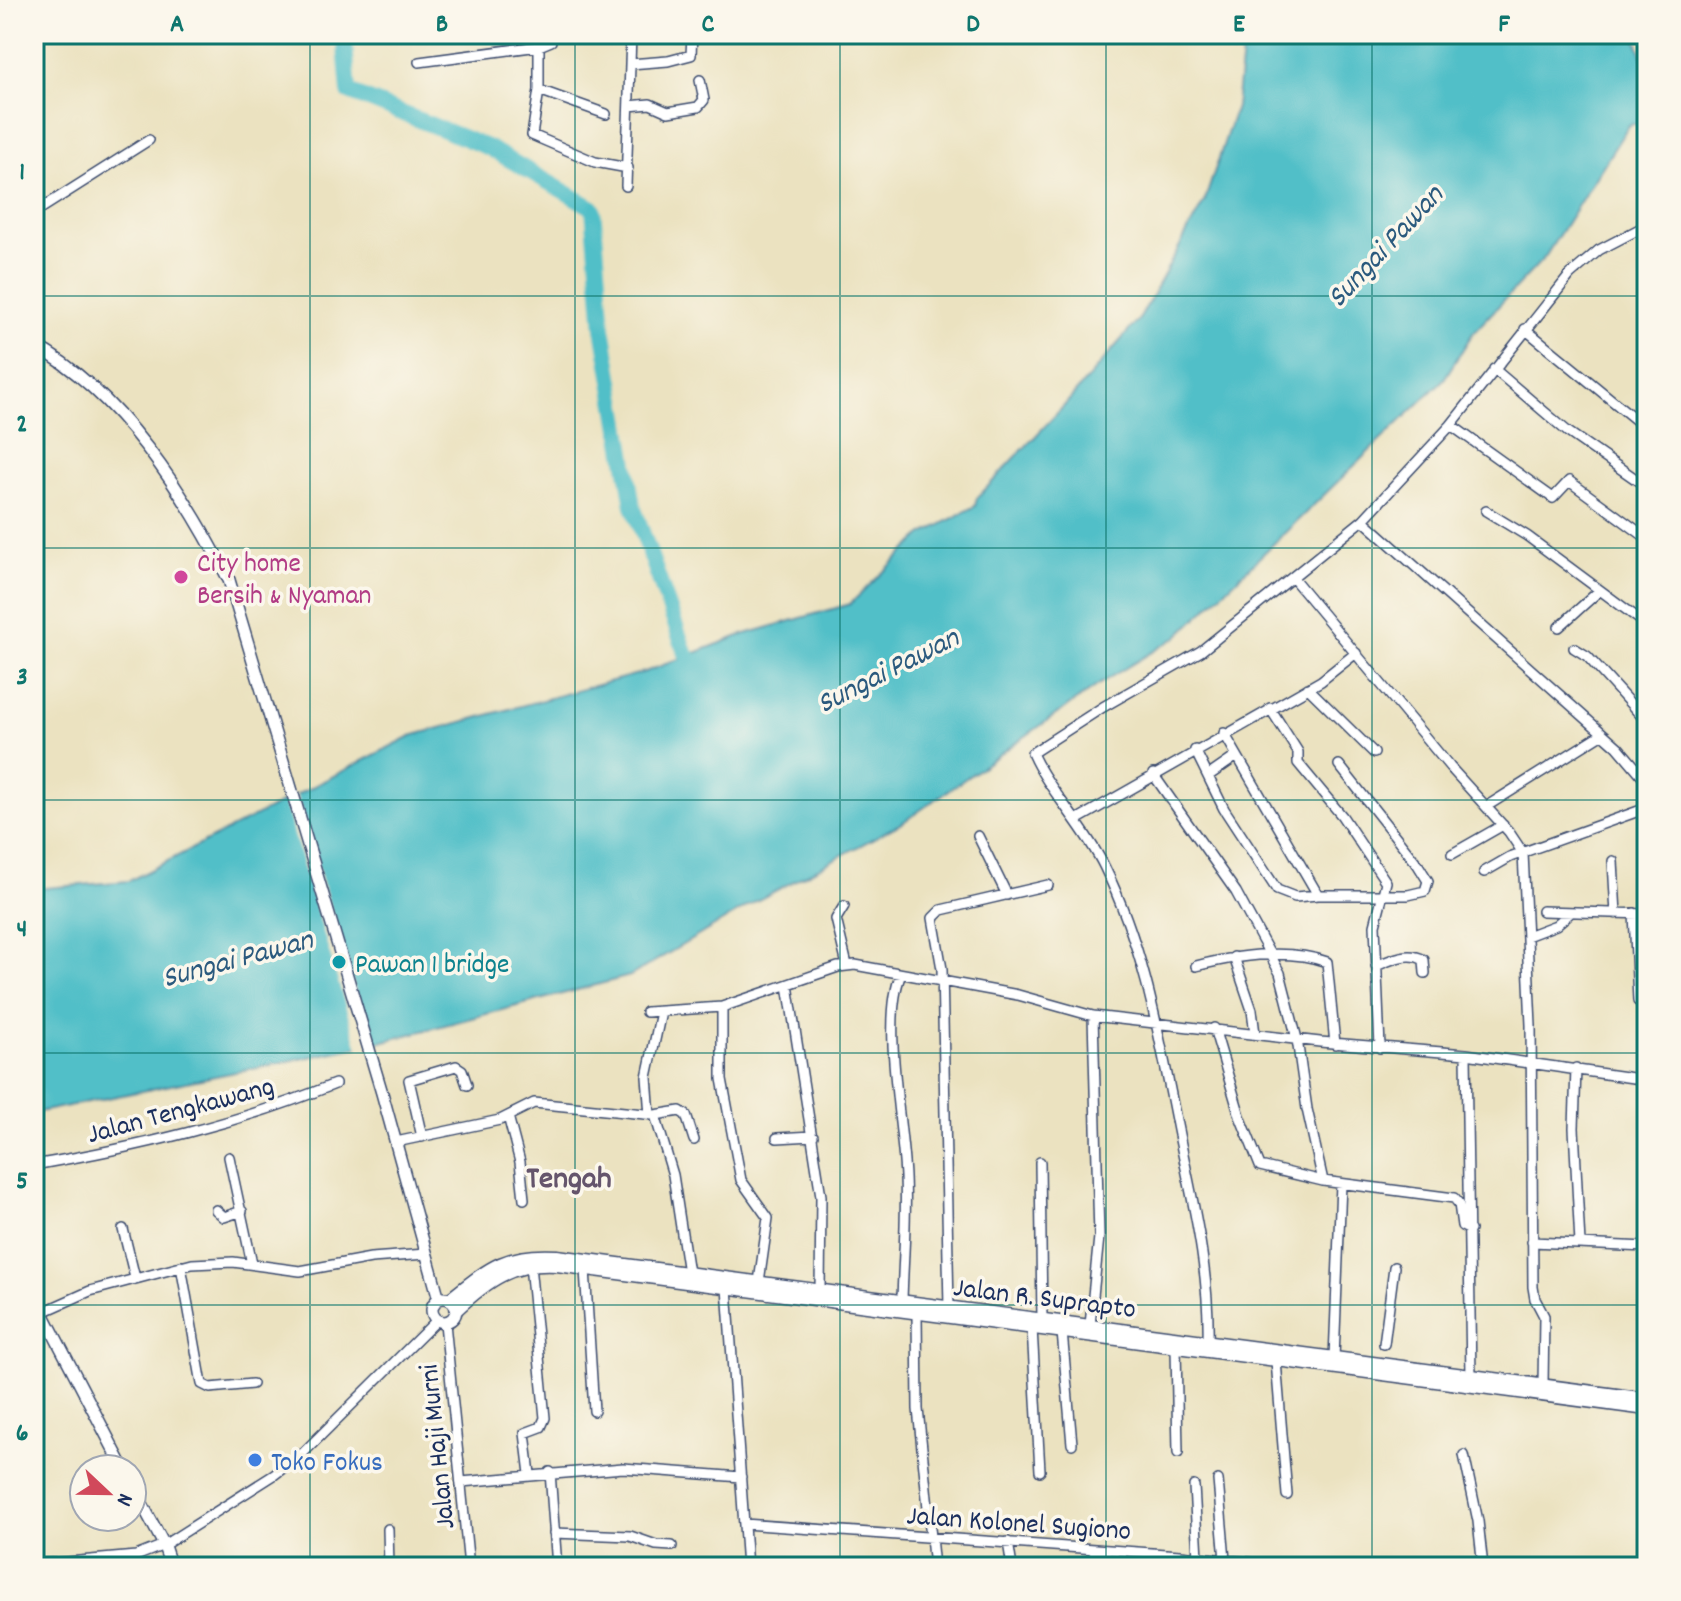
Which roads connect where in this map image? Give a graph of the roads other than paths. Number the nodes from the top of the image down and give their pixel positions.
1 (551, 34) edge
2 (631, 34) edge
3 (692, 34) edge
4 (539, 46) junction
5 (419, 62) dead end
6 (630, 64) junction
7 (700, 80) dead end
8 (539, 90) junction
9 (629, 106) junction
10 (606, 114) dead end
11 (149, 140) dead end
12 (628, 168) junction
13 (626, 186) dead end
14 (34, 213) edge
15 (1647, 225) edge
16 (1525, 329) junction
17 (34, 345) edge
18 (1494, 369) junction
19 (1451, 425) junction
20 (1647, 429) edge
21 (1647, 487) edge
22 (1486, 511) dead end
23 (1363, 520) junction
24 (1647, 538) edge
25 (1293, 578) junction
26 (1599, 591) junction
27 (1647, 625) edge
28 (1559, 627) dead end
29 (1574, 648) dead end
30 (1356, 653) junction
31 (1308, 688) junction
32 (1270, 708) junction
33 (1647, 722) edge
34 (1224, 733) junction
35 (1602, 734) junction
36 (1195, 750) junction
37 (1374, 753) dead end
38 (1237, 756) junction
39 (1339, 765) dead end
40 (1153, 774) junction
41 (1208, 776) junction
42 (1647, 781) edge
43 (1487, 806) junction
44 (1647, 808) edge
45 (1078, 819) junction
46 (1503, 825) junction
47 (978, 836) dead end
48 (1523, 853) junction
49 (1452, 854) dead end
50 (1613, 861) dead end
51 (1484, 872) dead end
52 (1048, 885) dead end
53 (1385, 893) junction
54 (1007, 895) junction
55 (1318, 895) junction
56 (844, 906) dead end
57 (1534, 912) junction
58 (1570, 913) junction
59 (1634, 913) junction
60 (1616, 914) junction
61 (1647, 914) edge
62 (1527, 936) junction
63 (1271, 956) junction
64 (1234, 957) junction
65 (847, 965) junction
66 (1196, 966) dead end
67 (1376, 966) junction
68 (1425, 973) dead end
69 (901, 974) junction
70 (942, 983) junction
71 (788, 985) junction
72 (1638, 1001) dead end
73 (722, 1007) junction
74 (646, 1012) dead end
75 (661, 1012) junction
76 (1093, 1016) junction
77 (1156, 1023) junction
78 (1214, 1028) junction
79 (1255, 1034) junction
80 (1297, 1039) junction
81 (1335, 1044) junction
82 (1380, 1048) junction
83 (1466, 1054) junction
84 (1529, 1062) junction
85 (1576, 1068) junction
86 (1647, 1080) edge
87 (335, 1084) dead end
88 (467, 1085) dead end
89 (653, 1115) junction
90 (508, 1116) junction
91 (813, 1136) junction
92 (422, 1137) junction
93 (777, 1138) dead end
94 (694, 1140) dead end
95 (396, 1142) junction
96 (229, 1157) dead end
97 (1040, 1162) dead end
98 (34, 1165) edge
99 (1323, 1181) junction
100 (1341, 1184) junction
101 (524, 1199) dead end
102 (216, 1210) dead end
103 (242, 1211) junction
104 (123, 1229) dead end
105 (1470, 1230) junction
106 (1532, 1242) junction
107 (1580, 1244) junction
108 (1647, 1247) edge
109 (426, 1254) junction
110 (252, 1264) junction
111 (530, 1265) junction
112 (181, 1266) junction
113 (1394, 1267) dead end
114 (585, 1269) junction
115 (688, 1273) junction
116 (135, 1278) junction
117 (759, 1282) junction
118 (727, 1288) junction
119 (820, 1291) junction
120 (804, 1293) junction
121 (34, 1296) edge
122 (902, 1301) junction
123 (448, 1302) junction
124 (949, 1308) junction
125 (43, 1312) junction
126 (917, 1314) junction
127 (1042, 1319) junction
128 (441, 1321) junction
129 (1025, 1324) junction
130 (1090, 1325) junction
131 (1062, 1332) junction
132 (1208, 1341) junction
133 (1176, 1347) junction
134 (1383, 1354) junction
135 (1334, 1358) junction
136 (1276, 1361) junction
137 (1356, 1366) junction
138 (1471, 1377) junction
139 (252, 1384) dead end
140 (1543, 1385) junction
141 (1647, 1399) edge
142 (1647, 1409) edge
143 (594, 1411) dead end
144 (1072, 1444) dead end
145 (116, 1453) edge
146 (1178, 1453) dead end
147 (1464, 1455) dead end
148 (1040, 1471) dead end
149 (550, 1472) junction
150 (530, 1474) junction
151 (741, 1477) junction
152 (1218, 1480) dead end
153 (461, 1482) junction
154 (1194, 1486) dead end
155 (1287, 1495) dead end
156 (148, 1515) edge
157 (744, 1524) junction
158 (388, 1529) dead end
159 (554, 1533) junction
160 (929, 1536) junction
161 (1008, 1542) junction
162 (164, 1545) junction
163 (672, 1546) dead end
164 (1094, 1550) junction
165 (1180, 1555) junction
166 (1198, 1557) junction
167 (1225, 1560) junction
168 (1213, 1563) edge
169 (87, 1564) edge
170 (34, 1565) edge
171 (1278, 1566) edge
172 (171, 1567) edge
173 (389, 1567) edge
174 (469, 1567) edge
175 (557, 1567) edge
176 (747, 1567) edge
177 (934, 1567) edge
178 (1012, 1567) edge
179 (1095, 1567) edge
180 (1182, 1567) edge
181 (1291, 1567) edge
182 (1483, 1567) edge

1 - 4 street
2 - 6 street
3 - 6 street
4 - 5 street
4 - 8 street
6 - 9 street
7 - 9 street
8 - 10 street
8 - 12 street
9 - 12 street
11 - 14 street
12 - 13 street
15 - 16 street
16 - 18 street
16 - 20 street
17 - 95 main road
18 - 19 street
18 - 21 street
19 - 23 street
19 - 24 street
22 - 26 street
23 - 25 street
23 - 35 street
25 - 30 street
25 - 45 street
26 - 27 street
26 - 28 street
29 - 33 street
30 - 31 street
30 - 43 street
31 - 32 street
31 - 37 street
32 - 34 street
32 - 53 street
34 - 36 street
34 - 38 street
35 - 42 street
35 - 43 street
36 - 40 street
36 - 41 street
38 - 41 street
38 - 55 street
39 - 53 street
40 - 45 street
40 - 63 street
41 - 55 street
43 - 46 street
44 - 48 street
45 - 77 street
46 - 48 street
46 - 49 street
47 - 54 street
48 - 51 street
48 - 57 street
50 - 60 street
52 - 54 street
53 - 55 street
53 - 67 street
54 - 70 street
56 - 65 street
57 - 58 street
57 - 62 street
58 - 60 street
58 - 62 street
59 - 60 street
59 - 61 street
59 - 72 street
62 - 84 street
63 - 64 street
63 - 80 street
63 - 81 street
64 - 66 street
64 - 79 street
65 - 69 street
65 - 71 street
67 - 68 street
67 - 82 street
69 - 70 street
69 - 122 street
70 - 76 street
70 - 124 street
71 - 73 street
71 - 91 street
73 - 75 street
73 - 117 street
74 - 75 street
75 - 89 street
76 - 77 street
76 - 130 street
77 - 78 street
77 - 132 street
78 - 79 street
78 - 99 street
79 - 80 street
80 - 81 street
80 - 99 street
81 - 82 street
82 - 83 street
83 - 84 street
83 - 105 street
84 - 85 street
84 - 106 street
85 - 86 street
85 - 107 street
87 - 98 street, Jalan Tengkawang
88 - 92 street
89 - 90 street
89 - 94 street
89 - 115 street
90 - 92 street
90 - 101 street
91 - 93 street
91 - 119 street
92 - 95 street
95 - 109 main road
96 - 103 street
97 - 127 street
99 - 100 street
100 - 105 street
100 - 135 street
102 - 103 street
103 - 110 street
104 - 116 street
105 - 138 street
106 - 107 street
106 - 140 street
107 - 108 street
109 - 110 street
109 - 123 main road
110 - 112 street
111 - 114 highway, Jalan R. Suprapto
111 - 123 highway, Jalan R. Suprapto
111 - 150 street
112 - 116 street
112 - 139 street
113 - 134 street
114 - 118 highway, Jalan R. Suprapto
114 - 143 street
115 - 117 highway, Jalan R. Suprapto
115 - 123 highway, Jalan R. Suprapto
116 - 125 street
117 - 120 highway, Jalan R. Suprapto
118 - 120 highway, Jalan R. Suprapto
118 - 151 street
119 - 120 highway, Jalan R. Suprapto
119 - 122 highway, Jalan R. Suprapto
120 - 126 highway, Jalan R. Suprapto
121 - 125 main road
122 - 124 highway, Jalan R. Suprapto
123 - 128 main road
123 - 128 main road
124 - 129 highway, Jalan R. Suprapto
125 - 145 main road
126 - 129 highway, Jalan R. Suprapto
126 - 160 street
127 - 129 highway, Jalan R. Suprapto
127 - 130 highway, Jalan R. Suprapto
128 - 153 street, Jalan Haji Murni
128 - 162 street
129 - 131 highway, Jalan R. Suprapto
129 - 148 street
130 - 132 highway, Jalan R. Suprapto
131 - 133 highway, Jalan R. Suprapto
131 - 144 street
132 - 135 highway, Jalan R. Suprapto
133 - 136 highway, Jalan R. Suprapto
133 - 146 street
134 - 137 highway, Jalan R. Suprapto
134 - 138 highway, Jalan R. Suprapto
135 - 137 highway, Jalan R. Suprapto
136 - 137 highway, Jalan R. Suprapto
136 - 155 street
137 - 142 highway, Jalan R. Suprapto
138 - 140 highway, Jalan R. Suprapto
140 - 141 highway, Jalan R. Suprapto
147 - 182 street
149 - 150 street
149 - 151 street
149 - 159 street
150 - 153 street
151 - 157 street
152 - 167 street
153 - 174 street, Jalan Haji Murni
154 - 166 street
156 - 162 main road
157 - 160 street, Jalan Kolonel Sugiono
157 - 176 street
158 - 173 street
159 - 163 street
159 - 175 street
160 - 161 street, Jalan Kolonel Sugiono
160 - 177 street
161 - 164 street, Jalan Kolonel Sugiono
161 - 178 street
162 - 169 street
162 - 172 main road
164 - 165 street, Jalan Kolonel Sugiono
164 - 179 street
165 - 166 street, Jalan Kolonel Sugiono
165 - 180 street
166 - 168 street, Jalan Kolonel Sugiono
167 - 168 street, Jalan Kolonel Sugiono
167 - 171 street, Jalan Kolonel Sugiono
169 - 170 street
171 - 181 street, Jalan Kolonel Sugiono

